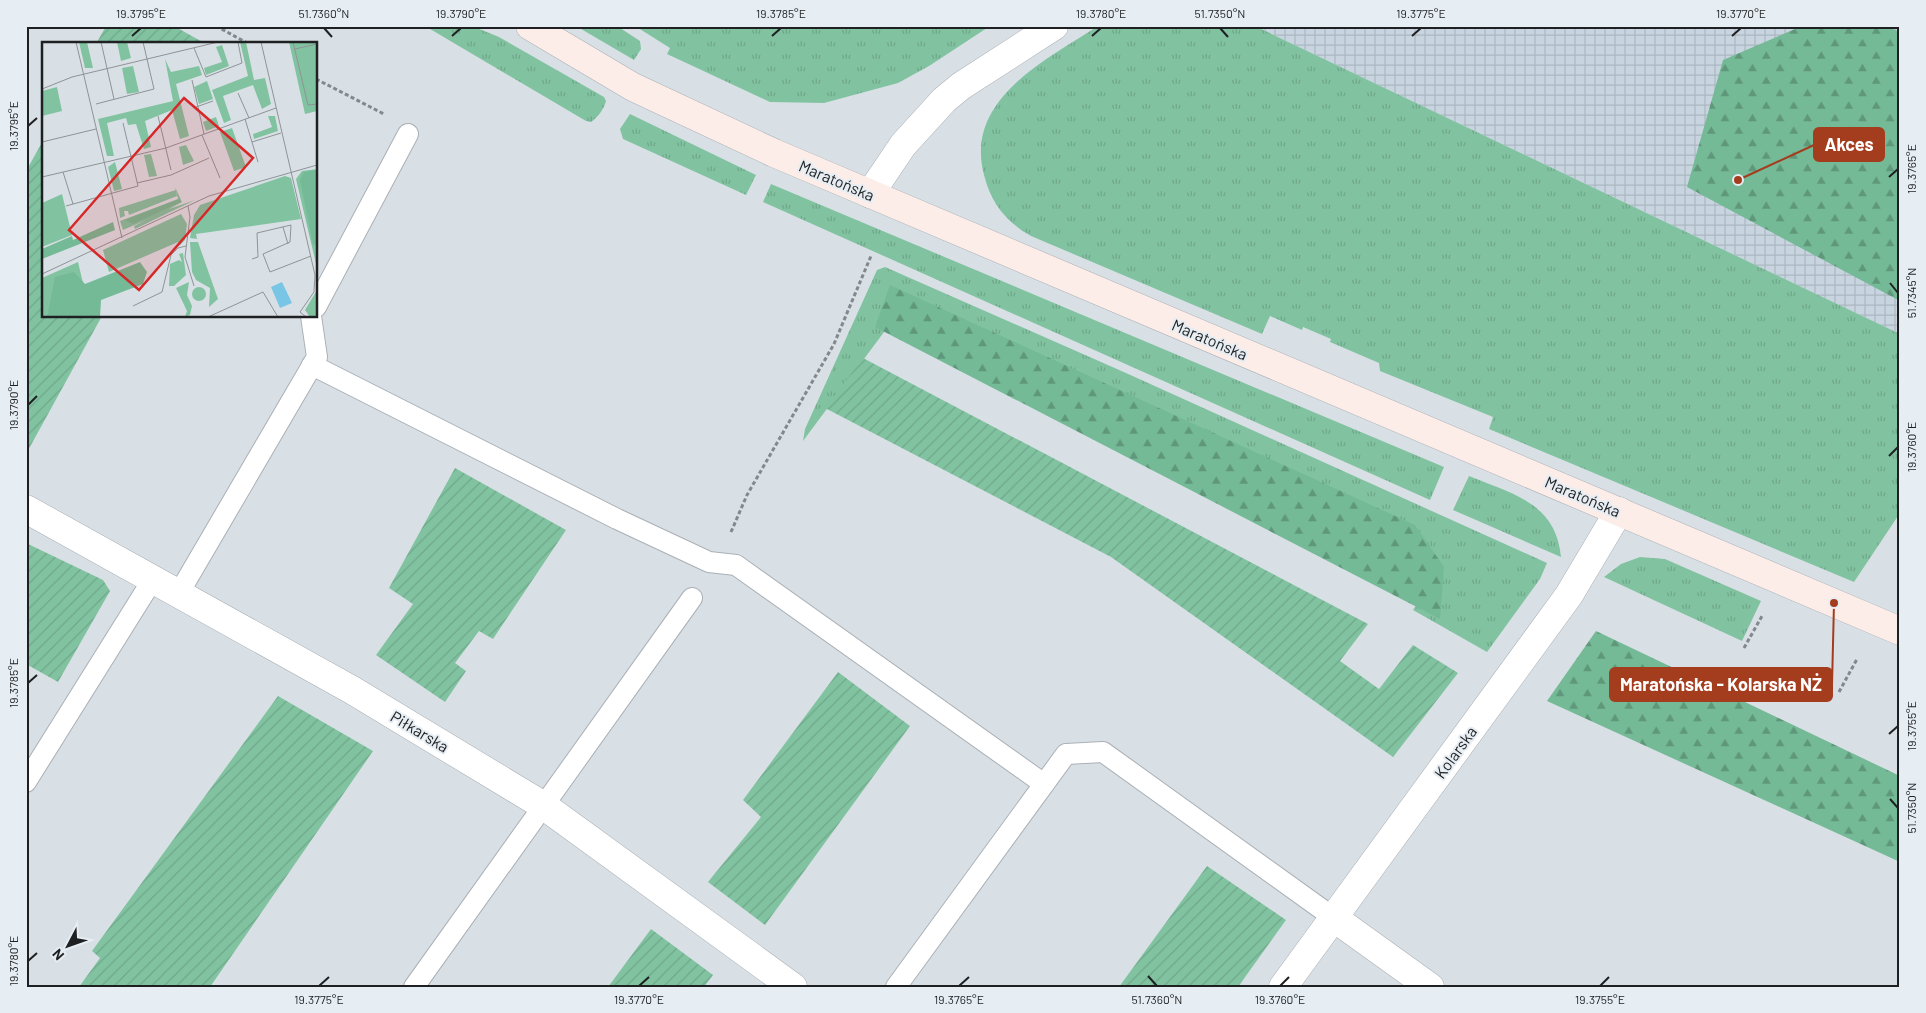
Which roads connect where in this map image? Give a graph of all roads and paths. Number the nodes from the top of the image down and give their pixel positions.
1 (216, 26) edge
2 (530, 26) edge
3 (1054, 26) edge
4 (245, 42) edge
5 (318, 80) edge
6 (408, 134) joint
7 (870, 194) junction
8 (871, 256) dead end
9 (318, 303) edge
10 (312, 318) edge
11 (312, 365) junction
12 (26, 508) edge
13 (1619, 511) junction
14 (717, 563) junction
15 (153, 579) junction
16 (179, 593) junction
17 (692, 598) dead end
18 (1762, 616) dead end
19 (1900, 631) edge
20 (1744, 648) dead end
21 (1856, 659) dead end
22 (1839, 692) dead end
23 (26, 782) edge
24 (1044, 784) junction
25 (544, 806) junction
26 (1334, 918) junction
27 (414, 987) edge
28 (793, 987) edge
29 (896, 987) edge
30 (1283, 987) edge
31 (1430, 987) edge

1 - 4 path
2 - 7 main road, Maratońska
3 - 7 street
5 - 6 path
6 - 9 lane
7 - 13 main road, Maratońska
8 - 14 path
10 - 11 lane
11 - 14 lane
11 - 16 lane
12 - 15 street, Piłkarska
13 - 19 main road, Maratońska
13 - 26 street, Kolarska
14 - 24 lane
15 - 16 street, Piłkarska
15 - 23 lane
16 - 25 street, Piłkarska
17 - 25 lane
18 - 20 path
21 - 22 path
24 - 26 lane
24 - 29 lane
25 - 27 lane
25 - 28 street, Piłkarska
26 - 30 street, Kolarska
26 - 31 street

